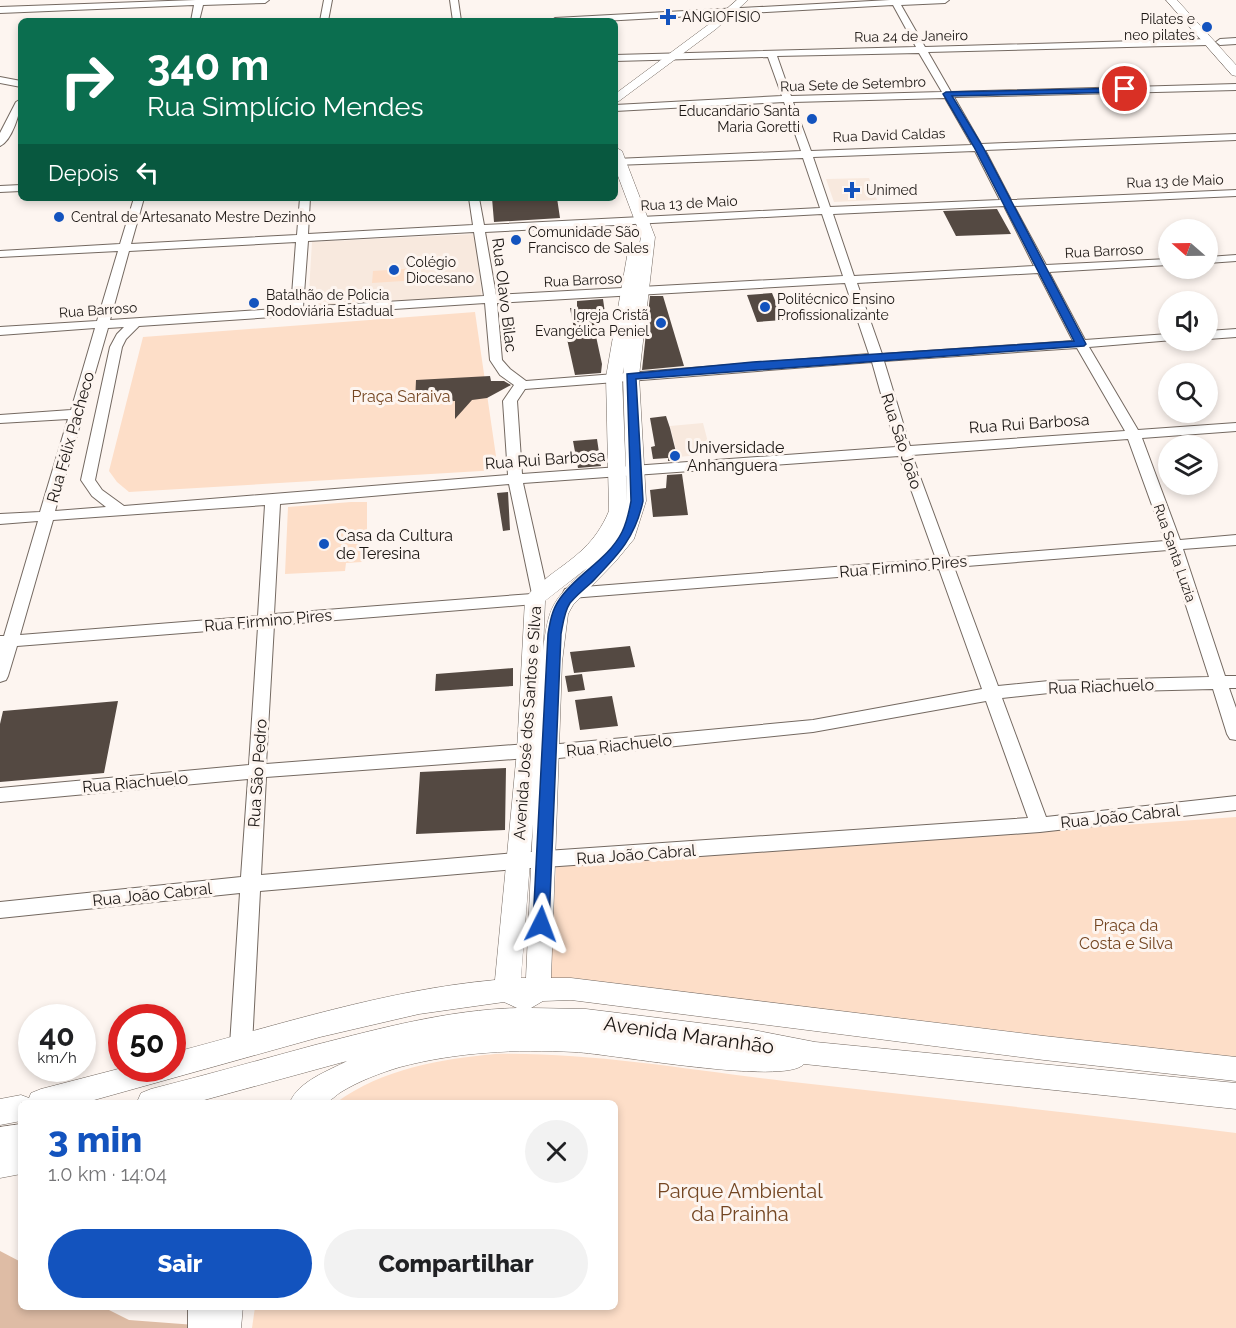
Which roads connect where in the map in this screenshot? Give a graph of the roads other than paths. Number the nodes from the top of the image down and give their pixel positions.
1 (265, 0) edge
2 (328, 0) edge
3 (454, 0) edge
4 (743, 0) edge
5 (945, 0) edge
6 (1171, 0) edge
7 (1183, 0) edge
8 (200, 1) edge
9 (895, 1) edge
10 (70, 4) edge
11 (0, 10) edge
12 (731, 12) junction
13 (63, 18) edge
14 (196, 18) edge
15 (325, 18) edge
16 (457, 18) edge
17 (614, 18) edge
18 (1236, 41) edge
19 (1214, 42) junction
20 (922, 50) junction
21 (772, 54) junction
22 (674, 56) junction
23 (618, 58) edge
24 (1236, 59) edge
25 (1236, 72) edge
26 (0, 80) edge
27 (18, 83) edge
28 (1236, 87) edge
29 (946, 94) junction
30 (618, 97) edge
31 (786, 99) junction
32 (18, 107) edge
33 (618, 108) edge
34 (18, 132) edge
35 (3, 133) edge
36 (1236, 137) edge
37 (0, 143) edge
38 (978, 147) junction
39 (805, 153) junction
40 (618, 158) edge
41 (618, 163) edge
42 (18, 188) edge
43 (0, 189) edge
44 (1236, 193) edge
45 (138, 201) edge
46 (305, 201) edge
47 (474, 201) edge
48 (1008, 203) junction
49 (826, 211) junction
50 (641, 221) junction
51 (479, 228) junction
52 (302, 238) junction
53 (124, 247) junction
54 (0, 254) edge
55 (1236, 258) edge
56 (1218, 259) edge
57 (1158, 263) edge
58 (1042, 270) junction
59 (850, 279) junction
60 (634, 292) junction
61 (491, 300) junction
62 (297, 311) junction
63 (136, 322) junction
64 (102, 324) junction
65 (0, 331) edge
66 (1236, 333) edge
67 (1218, 334) edge
68 (1158, 339) edge
69 (1081, 344) junction
70 (877, 358) junction
71 (623, 377) junction
72 (521, 386) junction
73 (78, 414) junction
74 (0, 420) edge
75 (1236, 426) edge
76 (1133, 434) junction
77 (904, 451) junction
78 (626, 472) junction
79 (515, 479) junction
80 (273, 500) junction
81 (119, 509) junction
82 (48, 515) junction
83 (0, 519) edge
84 (1236, 540) edge
85 (1174, 544) junction
86 (944, 563) junction
87 (571, 593) junction
88 (538, 597) junction
89 (267, 620) junction
90 (6, 642) edge
91 (0, 676) edge
92 (1236, 682) edge
93 (1218, 683) junction
94 (994, 693) junction
95 (1236, 734) edge
96 (538, 752) junction
97 (256, 771) junction
98 (0, 795) edge
99 (1236, 803) edge
100 (1040, 825) junction
101 (517, 861) junction
102 (544, 861) junction
103 (249, 884) junction
104 (0, 910) edge
105 (523, 993) junction
106 (554, 1018) junction
107 (505, 1020) junction
108 (241, 1045) junction
109 (815, 1054) junction
110 (186, 1062) edge
111 (1236, 1069) edge
112 (115, 1082) edge
113 (1236, 1096) edge
114 (48, 1100) edge
115 (159, 1100) edge
116 (307, 1100) edge
117 (18, 1109) edge
118 (0, 1112) edge
119 (18, 1138) edge
120 (0, 1141) edge
121 (18, 1161) edge
122 (0, 1164) edge
123 (203, 1310) edge
124 (227, 1310) edge
125 (204, 1328) edge
126 (225, 1328) edge

1 - 8 street
2 - 15 street
3 - 16 street
4 - 12 main road
5 - 9 street
6 - 19 main road
7 - 19 main road
8 - 10 street
8 - 14 street
9 - 12 street
9 - 20 street, Rua Santa Luzia
10 - 11 street
10 - 13 street
12 - 17 street
12 - 22 main road
18 - 19 street, Rua 24 de Janeiro
19 - 20 street, Rua 24 de Janeiro
19 - 24 main road
19 - 25 main road
20 - 21 street, Rua 24 de Janeiro
20 - 29 street, Rua Santa Luzia
21 - 22 street, Rua 24 de Janeiro
21 - 31 street, Rua São João
22 - 23 street, Rua 24 de Janeiro
22 - 30 main road
26 - 27 street
28 - 29 street, Rua Sete de Setembro
29 - 31 street, Rua Sete de Setembro
29 - 38 street, Rua Santa Luzia
31 - 33 street, Rua Sete de Setembro
31 - 39 street, Rua São João
32 - 35 street
34 - 35 street
35 - 37 street
36 - 38 street, Rua David Caldas
38 - 39 street, Rua David Caldas
38 - 48 street, Rua Santa Luzia
39 - 40 street, Rua David Caldas
39 - 49 street, Rua São João
41 - 50 main road
42 - 43 street
44 - 48 street, Rua 13 de Maio
45 - 53 street, Rua Félix Pacheco
46 - 52 street
47 - 51 street, Rua Olavo Bilac
48 - 49 street, Rua 13 de Maio
48 - 58 street, Rua Santa Luzia
49 - 50 street, Rua 13 de Maio
49 - 59 street, Rua São João
50 - 51 street, Rua 13 de Maio
50 - 60 main road, Avenida José dos Santos e Silva
51 - 52 street, Rua 13 de Maio
51 - 61 street, Rua Olavo Bilac
52 - 53 street, Rua 13 de Maio
52 - 62 street
53 - 54 street, Rua 13 de Maio
53 - 64 street, Rua Félix Pacheco
55 - 56 street
57 - 58 street, Rua Barroso
58 - 59 street, Rua Barroso
58 - 69 street, Rua Santa Luzia
59 - 60 street, Rua Barroso
59 - 70 street, Rua São João
60 - 61 street, Rua Barroso
60 - 71 main road, Avenida José dos Santos e Silva
61 - 62 street, Rua Barroso
61 - 72 street, Rua Olavo Bilac
62 - 63 street, Rua Barroso
63 - 64 street, Rua Barroso
63 - 81 street
64 - 65 street, Rua Barroso
64 - 73 street, Rua Félix Pacheco
66 - 67 street
68 - 69 street
69 - 70 street
69 - 76 street, Rua Santa Luzia
70 - 71 street
70 - 77 street, Rua São João
71 - 72 street
71 - 78 main road, Avenida José dos Santos e Silva
72 - 79 street
73 - 74 street
73 - 82 street, Rua Félix Pacheco
75 - 76 street, Rua Rui Barbosa
76 - 77 street, Rua Rui Barbosa
76 - 85 street, Rua Santa Luzia
77 - 78 street, Rua Rui Barbosa
77 - 86 street, Rua São João
78 - 79 street, Rua Rui Barbosa
78 - 87 main road, Avenida José dos Santos e Silva
78 - 88 main road, Avenida José dos Santos e Silva
79 - 80 street, Rua Rui Barbosa
79 - 88 street
80 - 81 street, Rua Rui Barbosa
80 - 89 street, Rua São Pedro
81 - 82 street, Rua Rui Barbosa
82 - 83 street, Rua Rui Barbosa
82 - 90 street, Rua Félix Pacheco
84 - 85 street, Rua Firmino Pires
85 - 86 street, Rua Firmino Pires
85 - 93 street, Rua Santa Luzia
86 - 87 street, Rua Firmino Pires
86 - 94 street, Rua São João
87 - 96 main road, Avenida José dos Santos e Silva
88 - 89 street, Rua Firmino Pires
88 - 96 main road, Avenida José dos Santos e Silva
89 - 90 street, Rua Firmino Pires
89 - 97 street, Rua São Pedro
90 - 91 street, Rua Félix Pacheco
92 - 93 street, Rua Riachuelo
93 - 94 street, Rua Riachuelo
93 - 95 street, Rua Santa Luzia
94 - 96 street, Rua Riachuelo
94 - 100 street, Rua São João
96 - 97 street, Rua Riachuelo
96 - 101 main road, Avenida José dos Santos e Silva
96 - 102 main road, Avenida José dos Santos e Silva
97 - 98 street, Rua Riachuelo
97 - 103 street, Rua São Pedro
99 - 100 street, Rua João Cabral
100 - 102 street, Rua João Cabral
101 - 102 street, Rua João Cabral
101 - 103 street, Rua João Cabral
101 - 105 main road, Avenida José dos Santos e Silva
102 - 105 main road, Avenida José dos Santos e Silva
103 - 104 street, Rua João Cabral
103 - 108 street, Rua São Pedro
105 - 106 main road
105 - 107 main road
105 - 108 main road, Avenida Maranhão
105 - 111 main road, Avenida Maranhão
106 - 107 main road, Avenida Maranhão
106 - 109 main road, Avenida Maranhão
107 - 115 main road, Avenida Maranhão
108 - 110 main road, Avenida Maranhão
109 - 113 main road, Avenida Maranhão
109 - 116 main road
112 - 114 main road
117 - 118 main road
119 - 120 main road
121 - 122 main road
123 - 125 main road
124 - 126 main road

